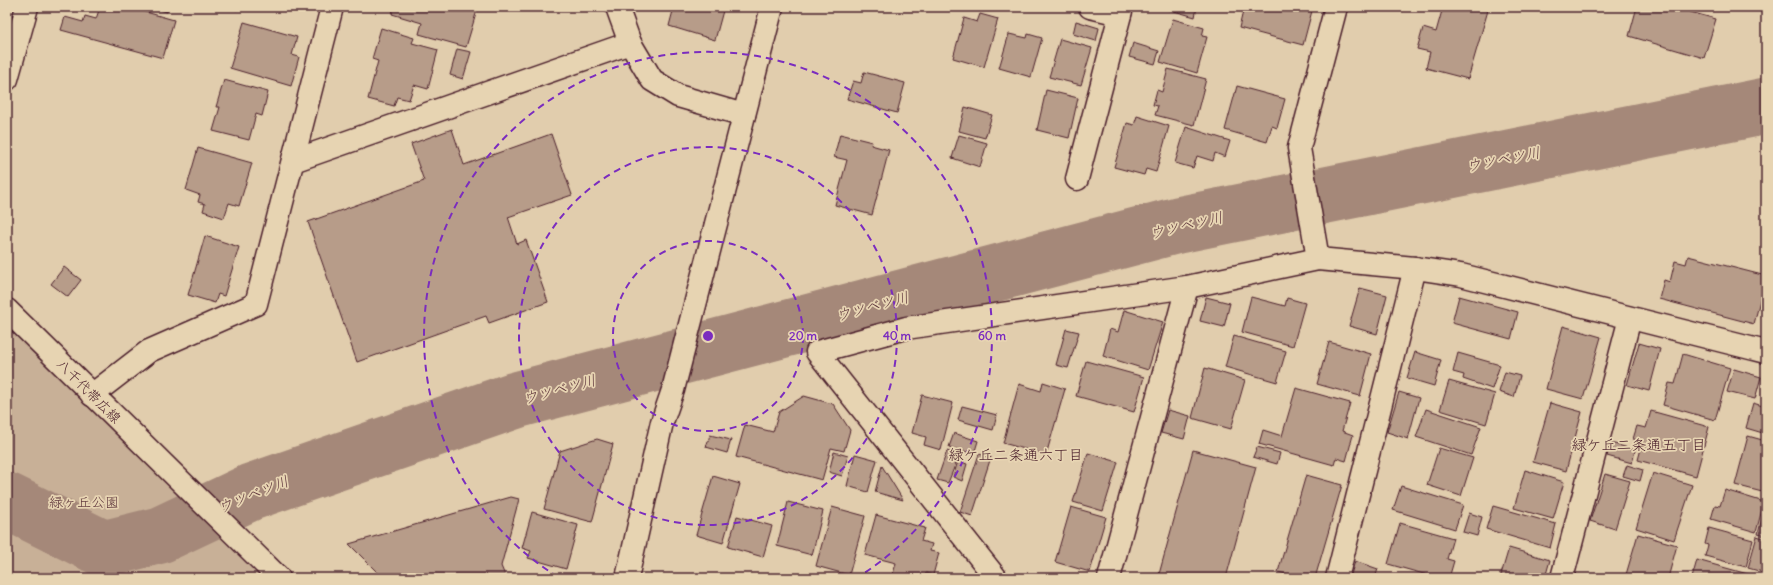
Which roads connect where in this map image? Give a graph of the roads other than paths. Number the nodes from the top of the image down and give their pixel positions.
1 (27, 7) edge
2 (332, 7) edge
3 (617, 7) edge
4 (772, 7) edge
5 (1090, 7) edge
6 (1336, 7) edge
7 (1121, 11) edge
8 (630, 43) junction
9 (7, 79) edge
10 (744, 115) junction
11 (293, 161) junction
12 (1077, 179) dead end
13 (1316, 249) junction
14 (1415, 268) junction
15 (1187, 287) junction
16 (7, 310) edge
17 (1630, 318) junction
18 (1766, 352) edge
19 (92, 395) junction
20 (279, 578) edge
21 (628, 578) edge
22 (996, 578) edge
23 (1110, 578) edge
24 (1337, 578) edge
25 (1562, 578) edge

1 - 9 street
2 - 11 street
3 - 8 street
4 - 10 street
5 - 7 street
6 - 13 street
7 - 12 street
8 - 10 street
8 - 11 street
10 - 21 street
11 - 19 street
13 - 14 street
13 - 15 street
14 - 17 street
14 - 24 street
15 - 22 street
15 - 23 street
16 - 19 street, 八千代帯広線
17 - 18 street
17 - 25 street
19 - 20 street, 八千代帯広線

